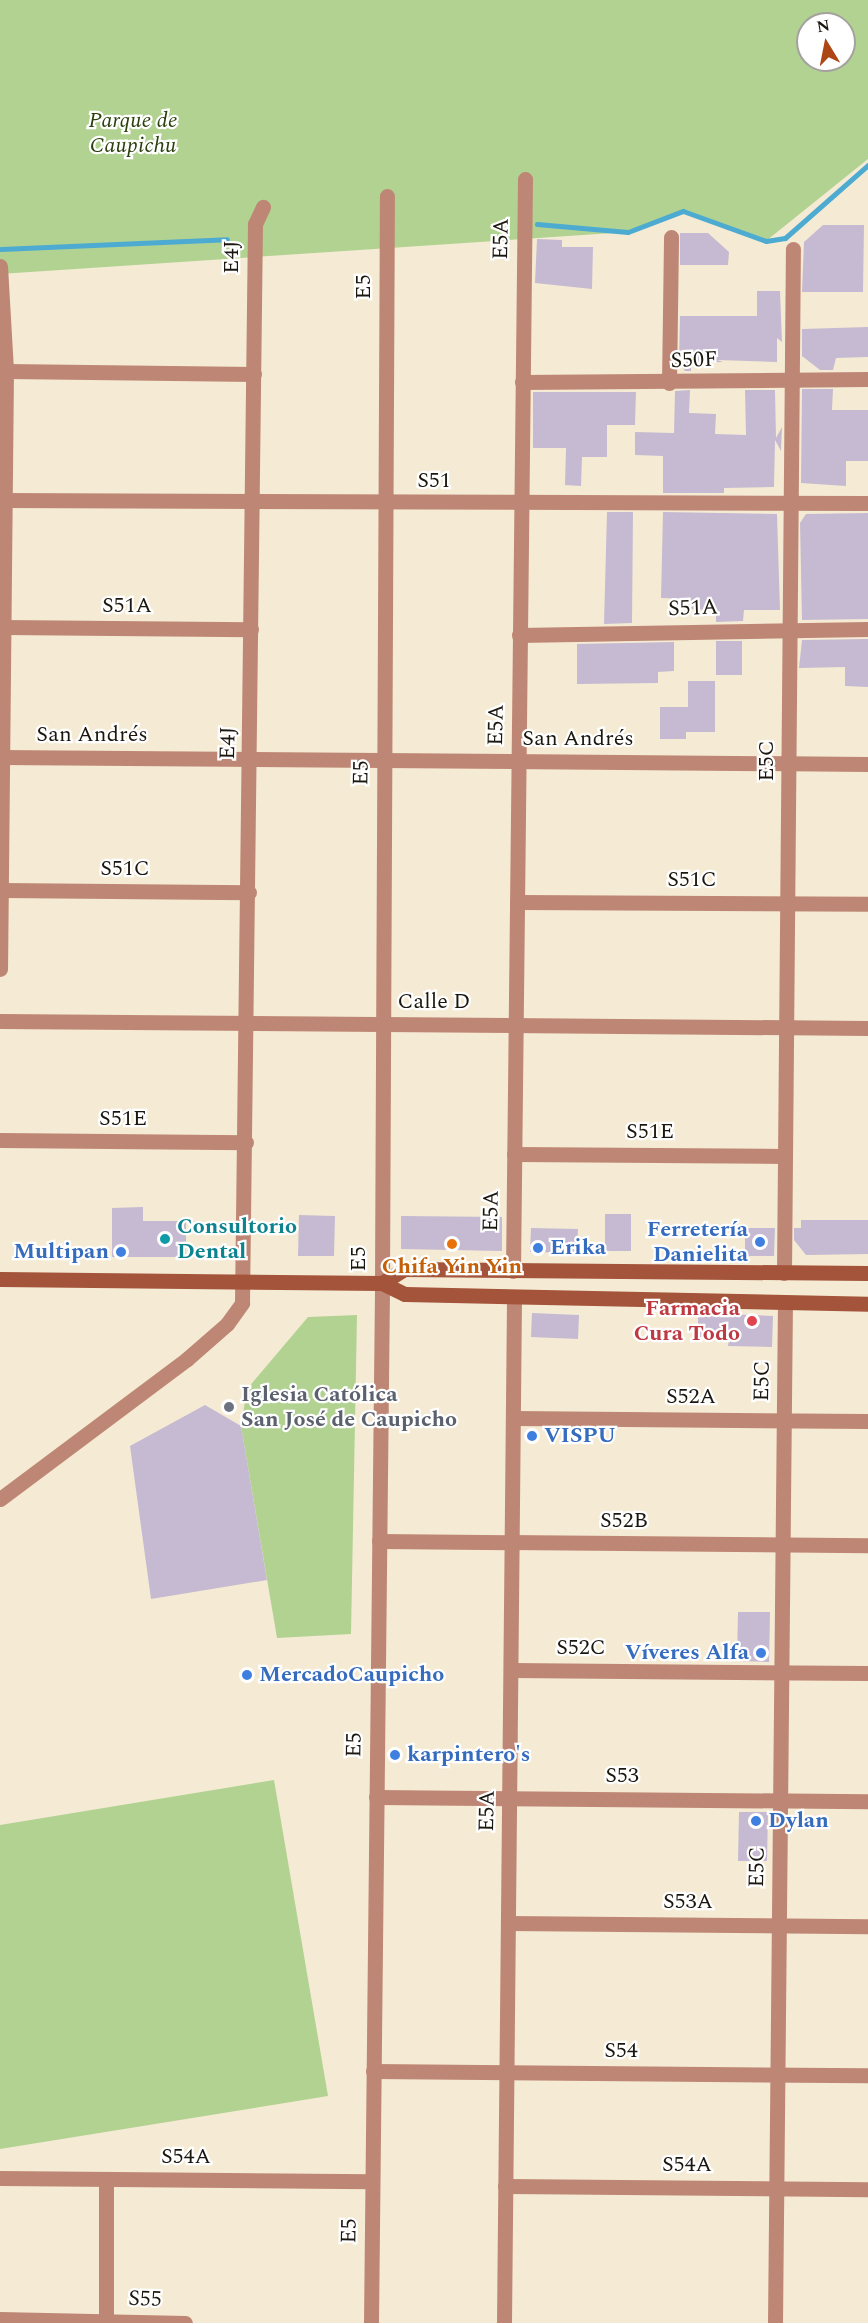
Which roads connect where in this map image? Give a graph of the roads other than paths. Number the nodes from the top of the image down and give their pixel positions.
1 (525, 179) dead end
2 (387, 196) dead end
3 (264, 207) dead end
4 (670, 237) dead end
5 (793, 249) dead end
6 (0, 266) edge
7 (6, 371) junction
8 (254, 374) junction
9 (791, 378) junction
10 (868, 379) edge
11 (522, 382) junction
12 (669, 383) junction
13 (2, 500) edge
14 (253, 502) junction
15 (387, 503) junction
16 (791, 503) junction
17 (868, 503) edge
18 (521, 504) junction
19 (3, 627) junction
20 (790, 628) junction
21 (251, 629) junction
22 (868, 629) edge
23 (519, 635) junction
24 (1, 757) edge
25 (250, 759) junction
26 (384, 760) junction
27 (518, 761) junction
28 (789, 763) junction
29 (868, 764) edge
30 (1, 890) edge
31 (249, 892) junction
32 (517, 902) junction
33 (788, 903) junction
34 (868, 904) edge
35 (0, 969) edge
36 (0, 1021) edge
37 (247, 1023) junction
38 (381, 1024) junction
39 (515, 1025) junction
40 (787, 1027) junction
41 (868, 1028) edge
42 (0, 1140) edge
43 (246, 1143) junction
44 (514, 1154) junction
45 (785, 1156) junction
46 (513, 1271) junction
47 (784, 1273) junction
48 (868, 1273) edge
49 (0, 1279) edge
50 (244, 1281) junction
51 (382, 1283) junction
52 (514, 1299) junction
53 (785, 1303) junction
54 (868, 1304) edge
55 (513, 1418) junction
56 (784, 1420) junction
57 (868, 1421) edge
58 (0, 1498) edge
59 (379, 1541) junction
60 (512, 1543) junction
61 (783, 1545) junction
62 (868, 1545) edge
63 (511, 1670) junction
64 (782, 1673) junction
65 (868, 1673) edge
66 (376, 1797) junction
67 (509, 1798) junction
68 (780, 1800) junction
69 (868, 1801) edge
70 (508, 1923) junction
71 (779, 1926) junction
72 (868, 1926) edge
73 (373, 2071) junction
74 (506, 2072) junction
75 (777, 2074) junction
76 (868, 2075) edge
77 (0, 2178) edge
78 (106, 2179) junction
79 (372, 2181) junction
80 (505, 2186) junction
81 (776, 2188) junction
82 (868, 2189) edge
83 (0, 2319) edge
84 (106, 2321) edge
85 (185, 2323) edge
86 (370, 2323) edge
87 (504, 2323) edge
88 (775, 2323) edge

1 - 11 street, E5A
2 - 15 street, E5
3 - 8 street, E4J
4 - 12 street
5 - 9 street, E5C
6 - 7 street
7 - 8 street
7 - 13 street
8 - 14 street, E4J
9 - 10 street, S50F
9 - 12 street, S50F
9 - 16 street, E5C
11 - 12 street, S50F
11 - 18 street, E5A
13 - 14 street, S51
13 - 19 street
14 - 15 street, S51
14 - 21 street, E4J
15 - 18 street, S51
15 - 26 street, E5
16 - 17 street, S51
16 - 18 street, S51
16 - 20 street, E5C
18 - 23 street, E5A
19 - 21 street, S51A
19 - 24 street
20 - 22 street, S51A
20 - 23 street, S51A
20 - 28 street, E5C
21 - 25 street, E4J
23 - 27 street, E5A
24 - 25 street, San Andrés
24 - 30 street
25 - 26 street, San Andrés
25 - 31 street, E4J
26 - 27 street, San Andrés
26 - 38 street, E5
27 - 28 street, San Andrés
27 - 32 street, E5A
28 - 29 street, San Andrés
28 - 33 street, E5C
30 - 31 street, S51C
30 - 35 street
31 - 37 street, E4J
32 - 33 street, S51C
32 - 39 street, E5A
33 - 34 street, S51C
33 - 40 street, E5C
36 - 37 street, Calle D
37 - 38 street, Calle D
37 - 43 street, E4J
38 - 39 street, Calle D
38 - 51 street, E5
39 - 40 street, Calle D
39 - 44 street, E5A
40 - 41 street, Calle D
40 - 45 street, E5C
42 - 43 street, S51E
43 - 50 street, E4J
44 - 45 street, S51E
44 - 46 street, E5A
45 - 47 street, E5C
46 - 47 main road
46 - 51 main road
47 - 48 main road
49 - 50 main road
50 - 51 main road
50 - 58 street, E4J
51 - 52 main road
51 - 59 street, E5
52 - 53 main road
52 - 55 street, E5A
53 - 54 main road
53 - 56 street, E5C
55 - 56 street, S52A
55 - 60 street, E5A
56 - 57 street, S52A
56 - 61 street, E5C
59 - 60 street, S52B
59 - 66 street, E5
60 - 61 street, S52B
60 - 63 street, E5A
61 - 62 street, S52B
61 - 64 street, E5C
63 - 64 street, S52C
63 - 67 street, E5A
64 - 65 street, S52C
64 - 68 street, E5C
66 - 67 street, S53
66 - 73 street, E5
67 - 68 street, S53
67 - 70 street, E5A
68 - 69 street, S53
68 - 71 street, E5C
70 - 71 street, S53A
70 - 74 street, E5A
71 - 72 street, S53A
71 - 75 street, E5C
73 - 74 street, S54
73 - 79 street, E5
74 - 75 street, S54
74 - 80 street, E5A
75 - 76 street, S54
75 - 81 street, E5C
77 - 78 street, S54A
78 - 79 street, S54A
78 - 84 street
79 - 86 street, E5
80 - 81 street, S54A
80 - 87 street, E5A
81 - 82 street, S54A
81 - 88 street, E5C
83 - 84 street, S55
84 - 85 street, S55

